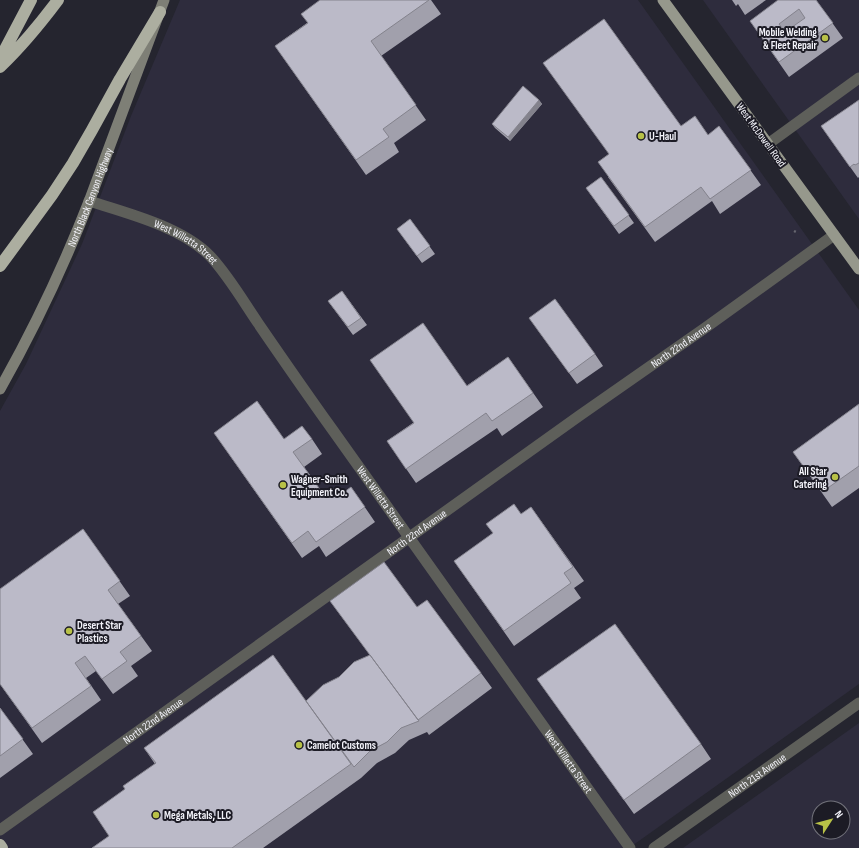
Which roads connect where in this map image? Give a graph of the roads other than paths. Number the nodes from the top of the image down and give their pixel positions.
1 (31, 0) edge
2 (58, 0) edge
3 (164, 0) edge
4 (663, 0) edge
5 (160, 12) junction
6 (0, 59) edge
7 (0, 67) edge
8 (859, 78) edge
9 (768, 144) junction
10 (89, 201) junction
11 (834, 235) junction
12 (0, 266) edge
13 (859, 269) edge
14 (0, 389) edge
15 (410, 537) junction
16 (859, 703) edge
17 (0, 830) edge
18 (0, 845) edge
19 (2, 848) edge
20 (630, 848) edge
21 (654, 848) edge

1 - 6 highway
2 - 7 highway
3 - 5 main road, North Black Canyon Highway
4 - 9 main road, West McDowell Road
5 - 10 main road, North Black Canyon Highway
5 - 12 highway
8 - 9 street
9 - 11 main road, West McDowell Road
10 - 14 main road, North Black Canyon Highway
10 - 15 street, West Willetta Street
11 - 13 main road, West McDowell Road
11 - 15 street, North 22nd Avenue
15 - 17 street, North 22nd Avenue
15 - 20 street, West Willetta Street
16 - 21 street, North 21st Avenue
18 - 19 highway

